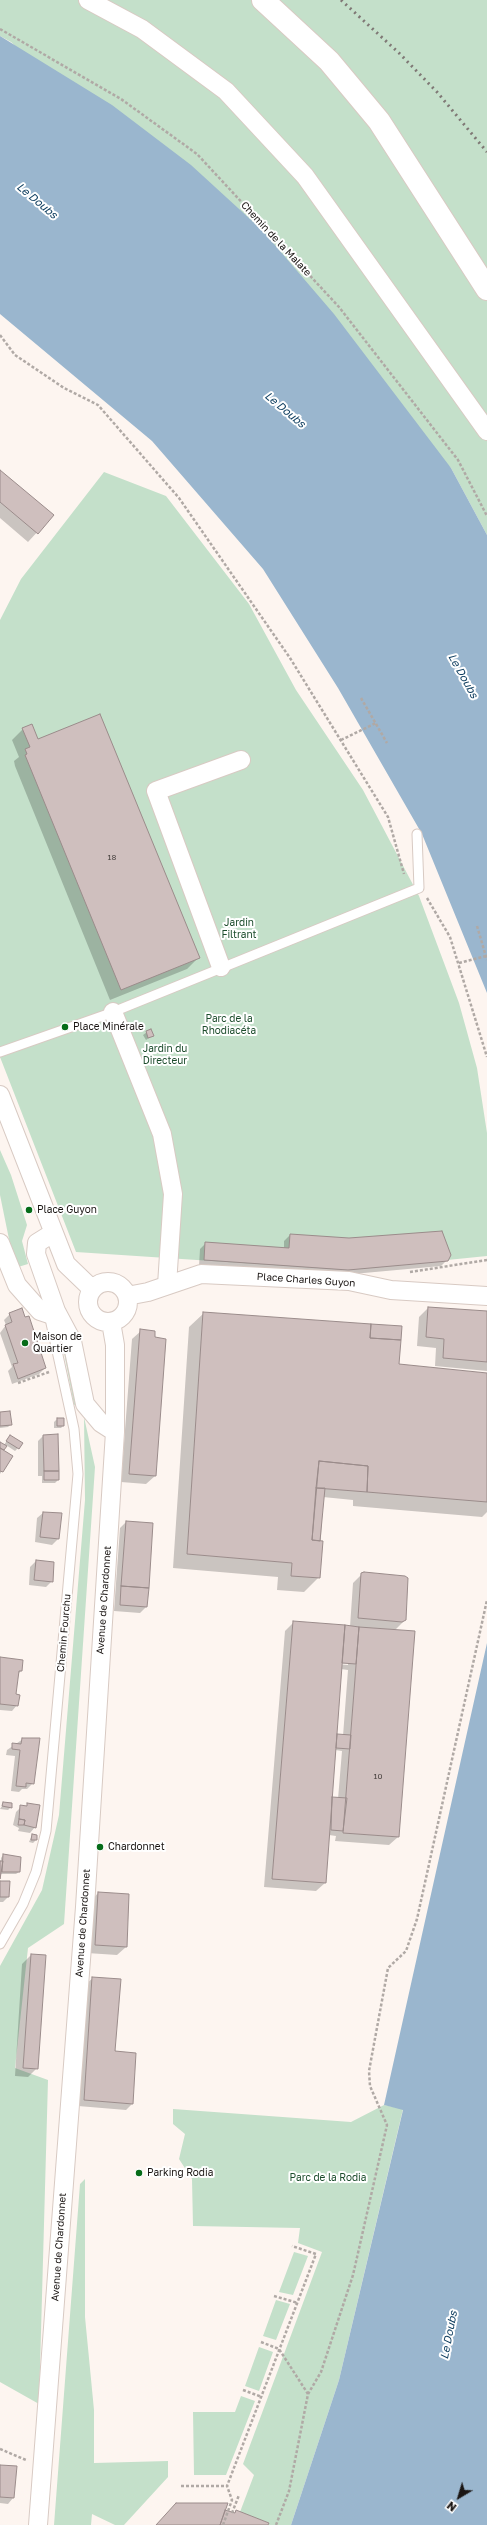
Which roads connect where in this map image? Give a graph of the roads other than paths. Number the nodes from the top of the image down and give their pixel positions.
1 (88, 0) edge
2 (263, 0) edge
3 (487, 289) edge
4 (487, 431) edge
5 (241, 760) dead end
6 (417, 834) dead end
7 (221, 967) junction
8 (112, 1012) junction
9 (0, 1052) edge
10 (0, 1095) edge
11 (53, 1232) junction
12 (0, 1245) edge
13 (167, 1285) junction
14 (92, 1289) junction
15 (127, 1296) junction
16 (487, 1296) edge
17 (52, 1313) junction
18 (111, 1322) junction
19 (115, 1432) junction
20 (0, 1944) edge
21 (38, 2525) edge

1 - 4 street
2 - 3 main road
5 - 7 street
6 - 7 lane
7 - 8 lane
8 - 9 lane
8 - 13 street
10 - 11 street
11 - 14 street
11 - 17 street
12 - 17 street
13 - 15 street, Place Charles Guyon
13 - 16 street, Place Charles Guyon
14 - 15 street
14 - 18 street
15 - 18 street
17 - 19 street
17 - 20 lane, Chemin Fourchu
18 - 19 street, Avenue de Chardonnet
19 - 21 street, Avenue de Chardonnet

